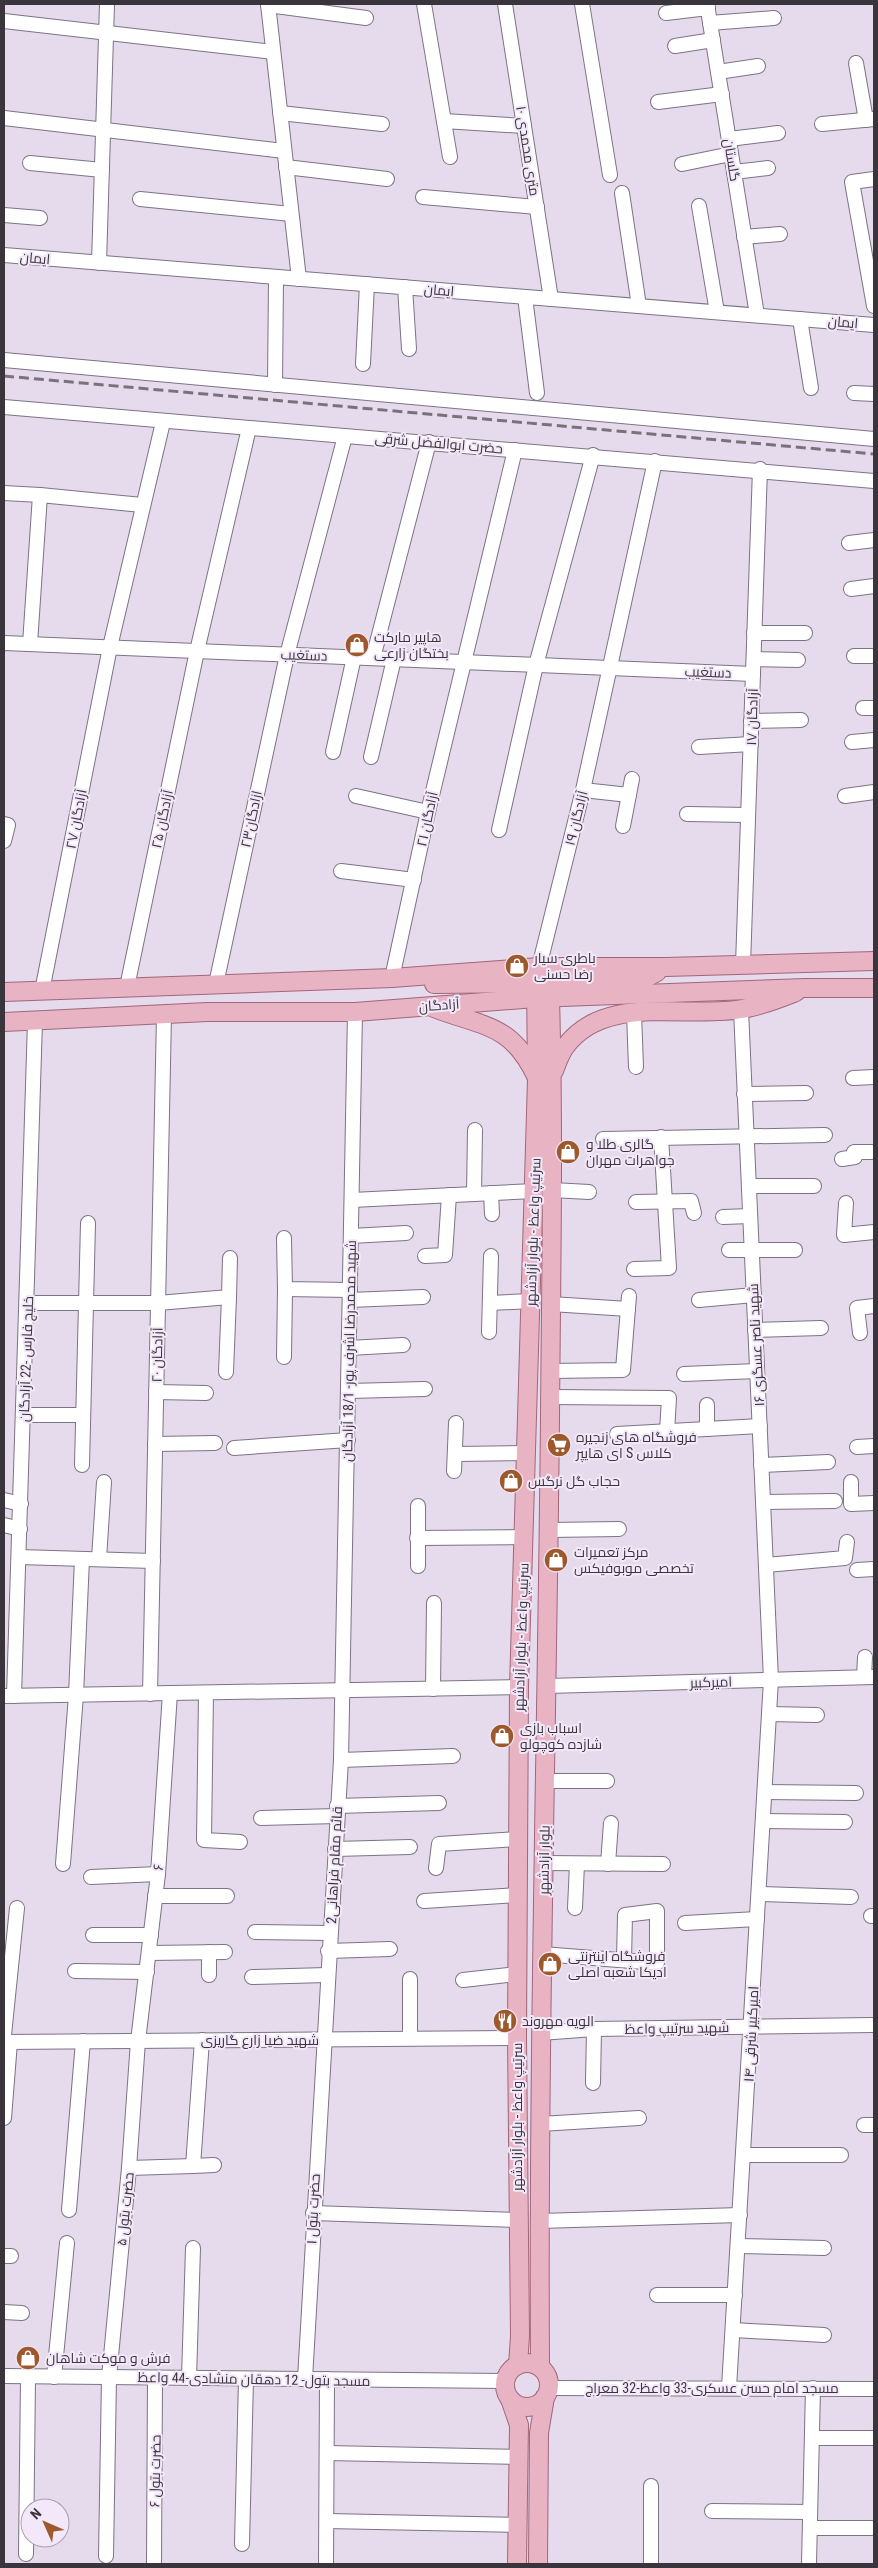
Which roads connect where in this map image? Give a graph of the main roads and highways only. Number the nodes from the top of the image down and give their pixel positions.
1 (874, 961) edge
2 (542, 986) junction
3 (805, 988) junction
4 (874, 988) edge
5 (4, 992) edge
6 (429, 1006) junction
7 (4, 1022) edge
8 (545, 1076) junction
9 (547, 1686) joint
10 (540, 2033) joint
11 (518, 2365) junction
12 (540, 2367) junction
13 (547, 2393) junction
14 (510, 2398) junction
15 (517, 2564) edge
16 (538, 2564) edge

1 - 2 main road, آزادگان
2 - 3 main road, آزادگان
2 - 5 main road, آزادگان
2 - 6 main road, آزادگان
2 - 8 main road, سرتیپ واعظ - بلوار آزادشهر
3 - 4 main road, آزادگان
3 - 8 main road
6 - 7 main road, آزادگان
6 - 8 main road
8 - 9 main road, سرتیپ واعظ - بلوار آزادشهر
8 - 11 main road, سرتیپ واعظ - بلوار آزادشهر
9 - 10 main road, بلوار آزادشهر
10 - 12 main road, سرتیپ واعظ - بلوار آزادشهر
11 - 12 main road
11 - 14 main road
12 - 13 main road
13 - 14 main road
13 - 16 main road
14 - 15 main road

